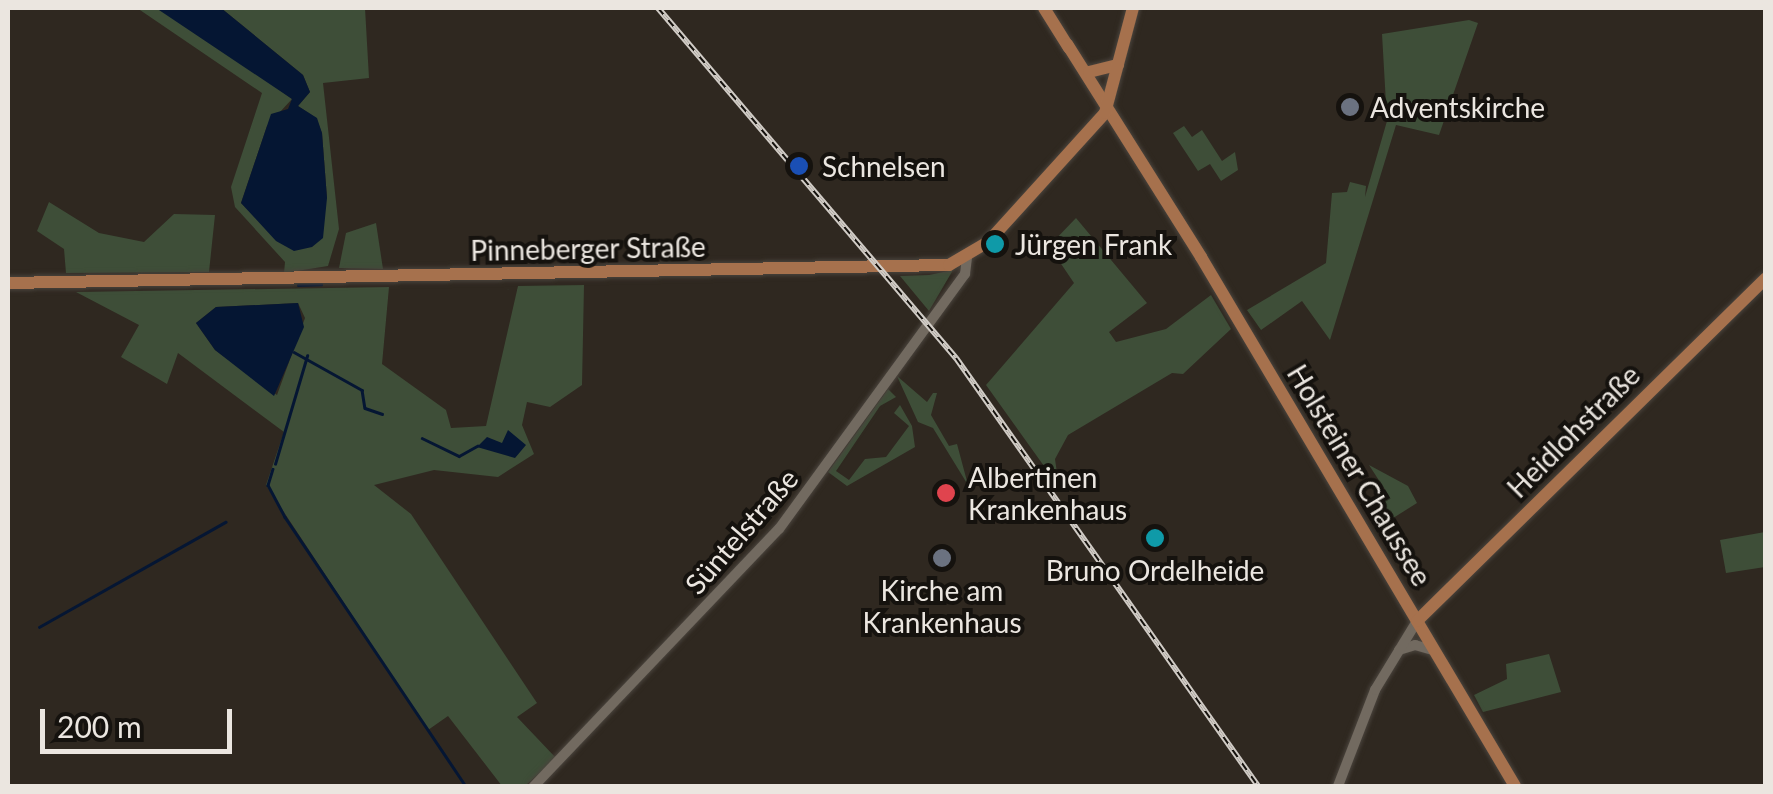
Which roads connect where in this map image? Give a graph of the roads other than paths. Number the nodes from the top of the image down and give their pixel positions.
1 (1044, 8) edge
2 (1133, 8) edge
3 (1066, 44) junction
4 (1118, 65) junction
5 (1088, 72) junction
6 (1106, 107) junction
7 (1120, 137) junction
8 (1084, 138) junction
9 (1158, 191) junction
10 (962, 260) junction
11 (1766, 278) edge
12 (8, 283) edge
13 (1416, 620) junction
14 (1398, 650) junction
15 (1433, 650) junction
16 (534, 786) edge
17 (1338, 786) edge
18 (1515, 786) edge

1 - 3 main road, Holsteiner Chaussee
2 - 4 main road
3 - 5 main road, Holsteiner Chaussee
3 - 6 main road, Holsteiner Chaussee
4 - 5 main road
4 - 6 main road
5 - 6 main road, Holsteiner Chaussee
6 - 7 main road, Holsteiner Chaussee
6 - 8 main road
6 - 9 main road, Holsteiner Chaussee
7 - 8 main road
7 - 9 main road, Holsteiner Chaussee
8 - 10 main road
9 - 13 main road, Holsteiner Chaussee
10 - 12 main road, Pinneberger Straße
10 - 16 street, Süntelstraße
11 - 13 main road, Heidlohstraße
13 - 14 street
13 - 15 main road, Holsteiner Chaussee
14 - 15 street
14 - 17 street
15 - 18 main road, Holsteiner Chaussee

